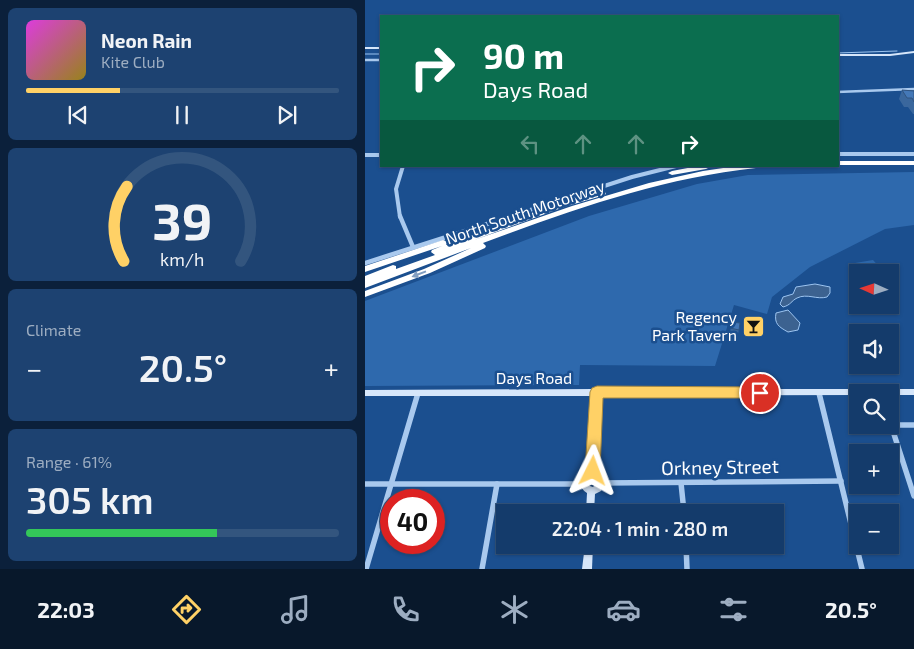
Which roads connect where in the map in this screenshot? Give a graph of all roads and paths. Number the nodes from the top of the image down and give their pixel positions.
1 (365, 48) edge
2 (380, 48) edge
3 (914, 52) edge
4 (839, 55) edge
5 (365, 60) edge
6 (380, 60) edge
7 (914, 89) edge
8 (839, 92) edge
9 (839, 154) edge
10 (914, 154) edge
11 (365, 155) edge
12 (380, 155) edge
13 (914, 158) edge
14 (839, 159) edge
15 (839, 163) edge
16 (914, 163) edge
17 (403, 167) edge
18 (648, 167) edge
19 (671, 167) edge
20 (703, 167) edge
21 (750, 167) edge
22 (651, 171) junction
23 (496, 228) junction
24 (510, 230) junction
25 (413, 248) junction
26 (365, 263) edge
27 (365, 269) edge
28 (365, 278) edge
29 (365, 285) edge
30 (365, 294) edge
31 (597, 392) junction
32 (914, 392) edge
33 (365, 393) edge
34 (819, 393) junction
35 (418, 394) junction
36 (899, 425) edge
37 (914, 425) edge
38 (893, 434) edge
39 (593, 475) junction
40 (841, 481) junction
41 (681, 483) junction
42 (365, 484) edge
43 (390, 484) junction
44 (497, 484) junction
45 (584, 484) junction
46 (599, 484) junction
47 (591, 490) junction
48 (914, 496) edge
49 (590, 504) edge
50 (683, 504) edge
51 (588, 554) edge
52 (686, 554) edge
53 (366, 569) edge
54 (482, 569) edge
55 (587, 569) edge
56 (687, 569) edge
57 (862, 569) edge

1 - 2 street
3 - 4 street
5 - 6 street
7 - 8 street
9 - 10 street
11 - 12 street
13 - 14 highway
15 - 16 highway
17 - 25 street
18 - 22 street
19 - 22 street
20 - 23 highway, North South Motorway
21 - 24 highway, North South Motorway
22 - 25 street
23 - 27 highway
23 - 28 highway, North South Motorway
24 - 29 highway, North South Motorway
24 -> 30 highway
25 - 26 street
31 - 34 street, Days Road
31 - 35 street, Days Road
31 - 39 street
32 - 34 street, Days Road
33 - 35 street, Days Road
34 - 40 street
35 - 43 street
36 - 37 street
38 - 48 street
39 - 45 street
39 - 46 street
40 - 41 street, Orkney Street
40 - 57 street
41 - 46 street, Orkney Street
41 - 50 street
42 - 43 street
43 - 44 street
43 - 53 street
44 - 45 street
44 - 54 street
45 - 47 street
46 - 47 street
47 - 49 street
51 - 55 street
52 - 56 street

